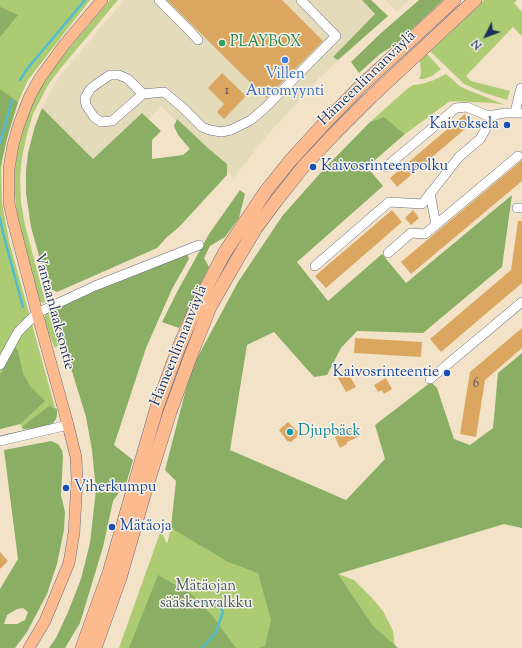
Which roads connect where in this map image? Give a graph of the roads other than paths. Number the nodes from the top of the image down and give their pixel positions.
1 (102, 0) edge
2 (159, 0) edge
3 (301, 0) edge
4 (454, 0) edge
5 (475, 0) edge
6 (413, 38) junction
7 (198, 40) dead end
8 (423, 48) junction
9 (520, 88) dead end
10 (143, 94) junction
11 (518, 113) edge
12 (494, 116) junction
13 (518, 156) dead end
14 (386, 167) dead end
15 (430, 193) junction
16 (436, 225) junction
17 (199, 245) dead end
18 (388, 253) dead end
19 (315, 266) dead end
20 (522, 302) edge
21 (37, 313) junction
22 (0, 365) edge
23 (430, 379) dead end
24 (68, 425) junction
25 (0, 441) edge
26 (29, 648) edge
27 (82, 648) edge
28 (95, 648) edge

1 - 21 main road, Vantaanlaaksontie
2 - 7 street
3 - 10 street
4 - 6 highway, Hämeenlinnanväylä
5 - 8 highway, Hämeenlinnanväylä
6 - 8 street
6 - 27 highway, Hämeenlinnanväylä
8 - 28 highway, Hämeenlinnanväylä
9 - 11 street
10 - 10 street
11 - 12 street
12 - 14 street
12 - 15 street
13 - 16 street
15 - 16 street
15 - 19 street
16 - 18 street
17 - 21 street
20 - 23 street
21 - 22 street
21 - 24 main road, Vantaanlaaksontie
24 - 25 street
24 - 26 main road, Vantaanlaaksontie

